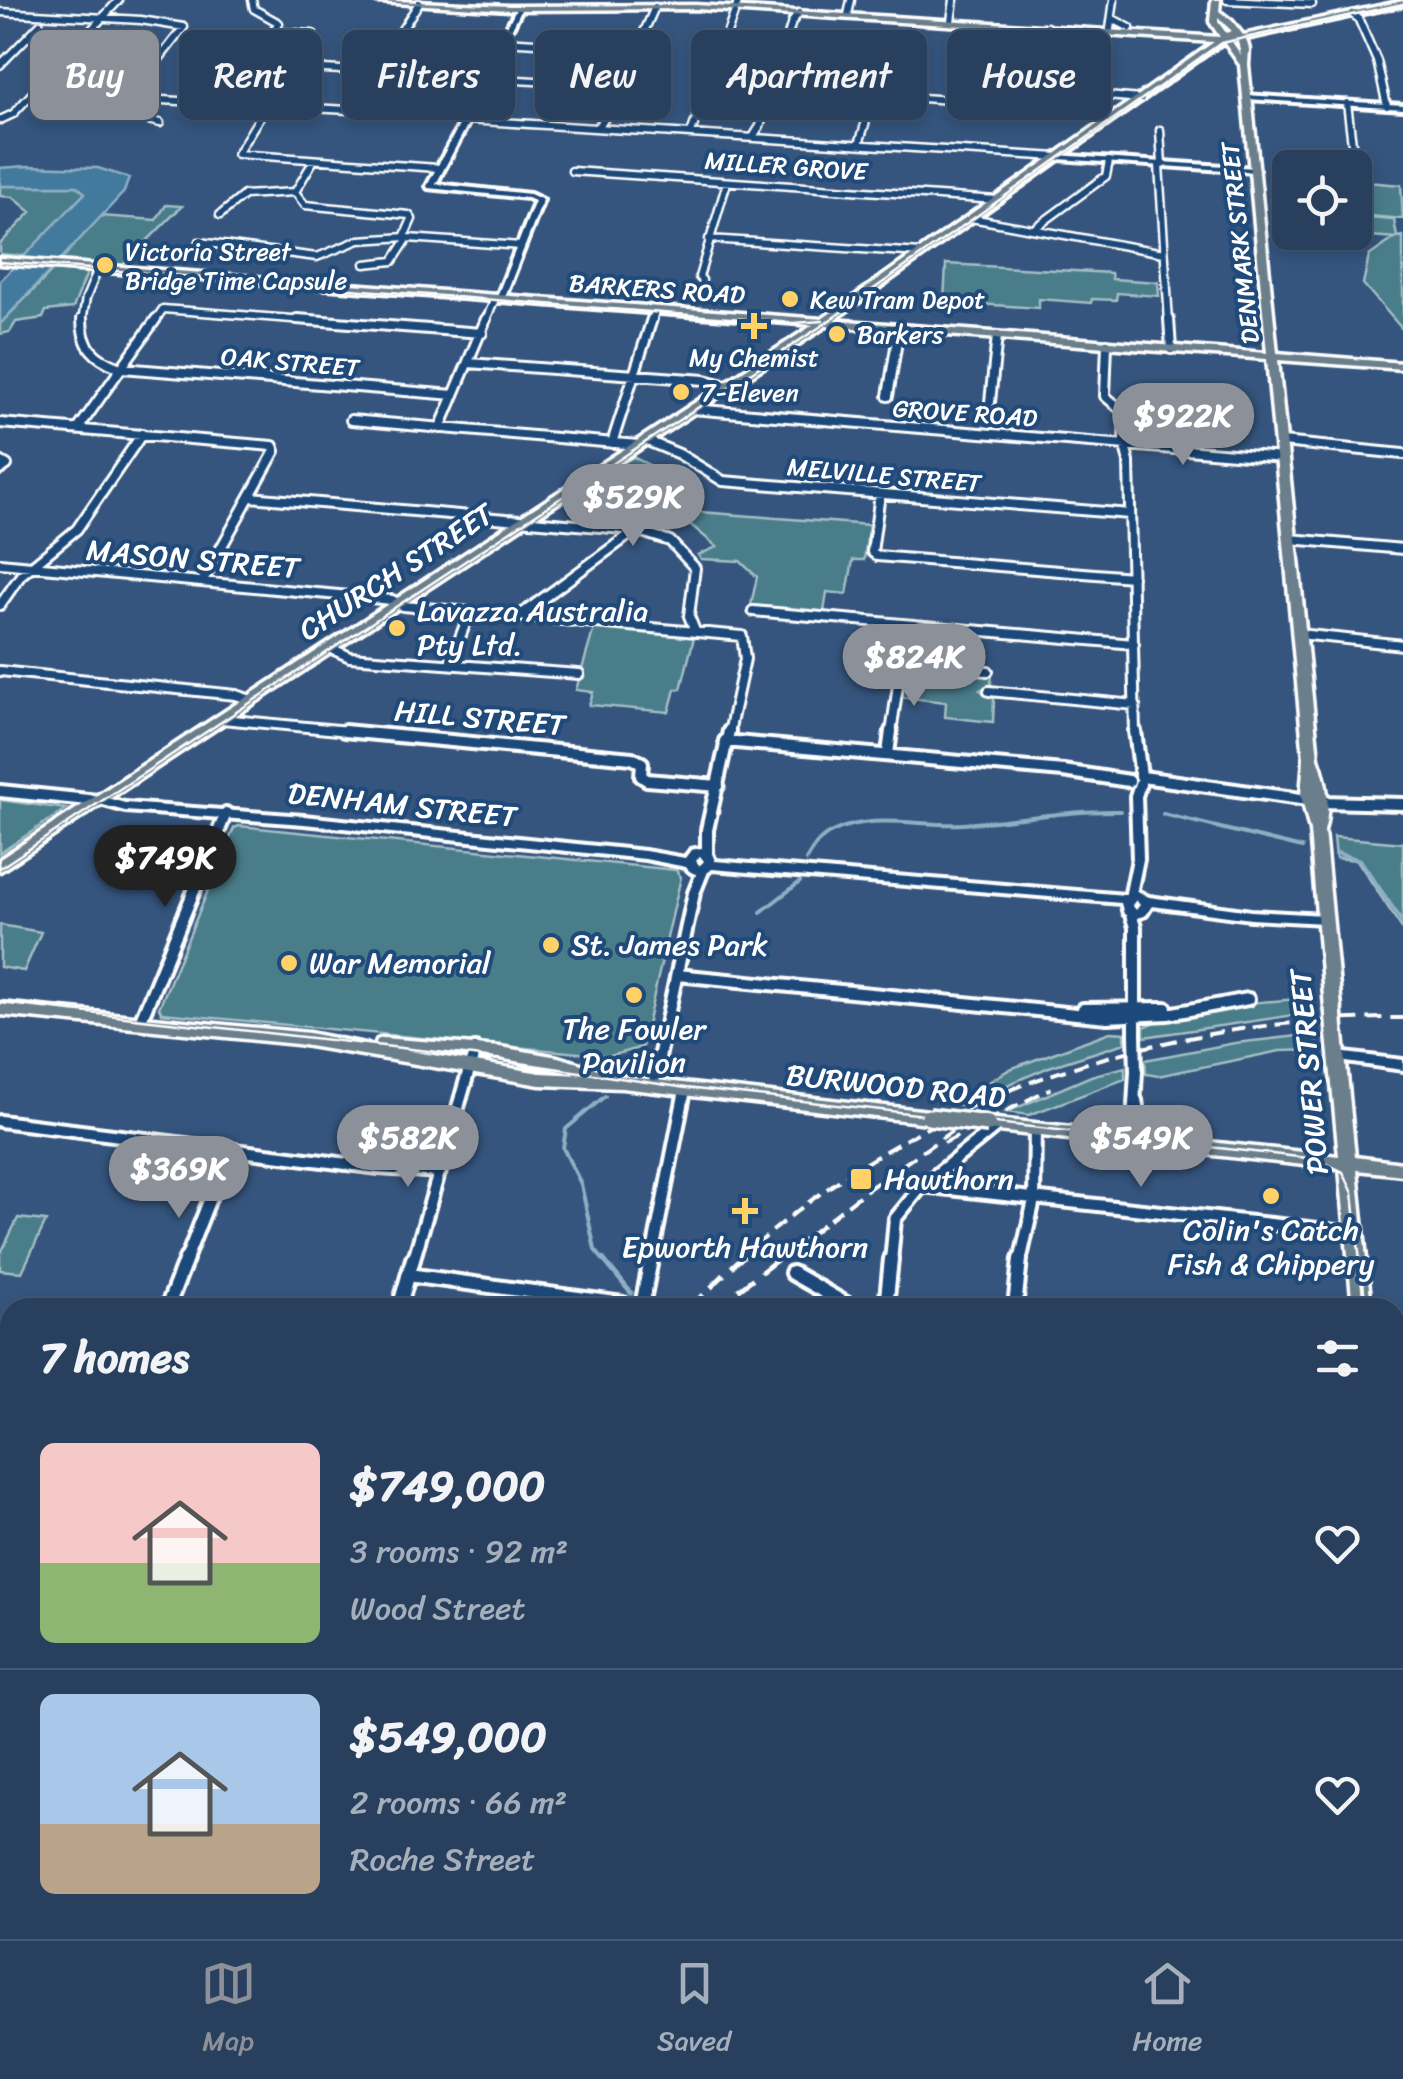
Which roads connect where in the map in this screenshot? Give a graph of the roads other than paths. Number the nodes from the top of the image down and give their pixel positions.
1 (119, 0) edge
2 (376, 0) edge
3 (852, 0) edge
4 (954, 0) edge
5 (1114, 0) edge
6 (1216, 0) edge
7 (1227, 0) edge
8 (399, 1) edge
9 (1312, 2) edge
10 (420, 3) junction
11 (491, 3) edge
12 (1403, 3) edge
13 (547, 4) edge
14 (737, 4) edge
15 (250, 8) edge
16 (519, 8) junction
17 (653, 8) edge
18 (0, 12) edge
19 (1217, 13) junction
20 (1356, 13) junction
21 (1403, 14) edge
22 (848, 15) junction
23 (794, 16) junction
24 (102, 18) junction
25 (1320, 20) junction
26 (951, 21) junction
27 (40, 24) dead end
28 (1047, 26) junction
29 (1112, 26) junction
30 (91, 30) edge
31 (273, 30) edge
32 (402, 30) edge
33 (508, 30) edge
34 (1047, 30) edge
35 (1229, 34) junction
36 (159, 58) edge
37 (0, 65) edge
38 (1244, 65) junction
39 (30, 95) edge
40 (1111, 96) edge
41 (1248, 97) junction
42 (1141, 98) junction
43 (1347, 103) junction
44 (1387, 106) junction
45 (1403, 107) edge
46 (4, 119) edge
47 (140, 120) edge
48 (257, 120) edge
49 (462, 120) edge
50 (489, 120) edge
51 (868, 120) edge
52 (160, 124) dead end
53 (601, 127) junction
54 (1160, 130) dead end
55 (691, 133) junction
56 (757, 137) junction
57 (863, 141) junction
58 (1353, 150) edge
59 (1058, 158) junction
60 (314, 160) junction
61 (1109, 161) junction
62 (1162, 165) junction
63 (438, 168) junction
64 (1255, 170) junction
65 (572, 171) dead end
66 (727, 182) junction
67 (295, 192) junction
68 (997, 200) junction
69 (220, 215) dead end
70 (974, 217) junction
71 (1035, 228) junction
72 (407, 237) junction
73 (710, 238) junction
74 (199, 242) dead end
75 (521, 246) junction
76 (1164, 252) junction
77 (922, 253) junction
78 (0, 261) edge
79 (365, 264) dead end
80 (93, 268) junction
81 (702, 280) dead end
82 (497, 299) junction
83 (655, 311) junction
84 (822, 324) junction
85 (899, 329) junction
86 (482, 333) junction
87 (996, 336) junction
88 (1107, 344) junction
89 (1167, 349) junction
90 (1274, 357) junction
91 (469, 362) junction
92 (1348, 362) junction
93 (1403, 366) edge
94 (120, 368) junction
95 (1276, 373) junction
96 (634, 374) junction
97 (728, 386) junction
98 (454, 396) junction
99 (888, 396) dead end
100 (990, 402) dead end
101 (692, 409) junction
102 (351, 420) dead end
103 (0, 423) edge
104 (440, 428) junction
105 (78, 429) junction
106 (142, 434) junction
107 (612, 443) junction
108 (641, 443) junction
109 (1128, 445) junction
110 (1282, 451) junction
111 (1403, 454) edge
112 (0, 461) edge
113 (0, 470) edge
114 (880, 494) junction
115 (250, 497) junction
116 (1130, 514) junction
117 (526, 519) junction
118 (636, 530) junction
119 (1290, 539) junction
120 (1403, 549) edge
121 (0, 564) edge
122 (32, 566) junction
123 (1132, 578) junction
124 (202, 582) junction
125 (398, 603) junction
126 (0, 606) edge
127 (470, 612) junction
128 (753, 612) dead end
129 (518, 616) junction
130 (695, 632) junction
131 (1299, 636) junction
132 (1134, 644) junction
133 (1403, 645) edge
134 (330, 648) junction
135 (450, 663) junction
136 (0, 671) edge
137 (988, 672) dead end
138 (579, 674) dead end
139 (989, 692) dead end
140 (251, 700) junction
141 (1135, 705) junction
142 (222, 719) junction
143 (726, 738) junction
144 (888, 754) junction
145 (1136, 779) junction
146 (718, 786) junction
147 (0, 791) edge
148 (1314, 795) junction
149 (102, 799) junction
150 (1403, 804) edge
151 (226, 812) junction
152 (700, 861) junction
153 (0, 866) edge
154 (1136, 905) junction
155 (1325, 922) junction
156 (678, 971) junction
157 (0, 1000) edge
158 (1248, 1000) dead end
159 (0, 1008) edge
160 (34, 1010) junction
161 (1134, 1012) junction
162 (140, 1022) junction
163 (301, 1039) junction
164 (475, 1049) junction
165 (1337, 1058) junction
166 (1403, 1064) edge
167 (472, 1067) junction
168 (622, 1082) junction
169 (653, 1086) junction
170 (685, 1090) junction
171 (0, 1121) edge
172 (993, 1124) junction
173 (1035, 1129) junction
174 (1137, 1140) junction
175 (229, 1150) junction
176 (1345, 1163) junction
177 (1403, 1169) edge
178 (439, 1176) junction
179 (922, 1186) junction
180 (1034, 1200) junction
181 (1354, 1234) junction
182 (792, 1273) dead end
183 (408, 1275) junction
184 (171, 1298) edge
185 (402, 1298) edge
186 (579, 1298) edge
187 (644, 1298) edge
188 (836, 1298) edge
189 (887, 1298) edge
190 (1015, 1298) edge
191 (1361, 1298) edge

1 - 24 street
2 - 8 main road
3 - 22 street
4 - 26 street
5 - 29 street
6 - 19 main road
7 - 9 street
8 - 10 main road
9 - 25 street
10 - 11 main road
10 - 32 street
11 - 16 main road
12 - 20 main road
13 - 16 main road
13 - 17 main road
14 - 17 main road
14 - 23 main road
14 - 55 street
15 - 31 street
16 - 33 street
17 - 53 street
18 - 24 street
19 - 35 main road
19 - 35 main road
20 - 21 main road
20 - 25 main road
20 - 44 street
22 - 23 main road
22 - 26 main road
23 - 56 street
24 - 30 street
24 - 36 street
25 - 35 main road
26 - 28 main road
27 - 37 street
28 - 29 main road
28 - 34 street
29 - 35 main road
29 - 35 main road
35 - 38 main road, DENMARK STREET
35 - 38 main road, DENMARK STREET
35 - 42 main road, CHURCH STREET
38 - 41 main road, DENMARK STREET
39 - 46 street
40 - 42 street
41 - 43 street
41 - 64 main road, DENMARK STREET
42 - 59 main road, CHURCH STREET
43 - 44 street
43 - 58 street
44 - 45 street
47 - 52 street
48 - 60 street
49 - 63 street
50 - 53 street
51 - 57 street
53 - 55 street
54 - 62 street
55 - 56 street
56 - 57 street
57 - 59 street
59 - 61 street
59 - 68 main road, CHURCH STREET
60 - 63 street
60 - 67 street
61 - 62 street
61 - 71 street
62 - 64 street
62 - 76 street
63 - 75 street
64 - 90 main road, DENMARK STREET
65 - 66 street, MILLER GROVE
66 - 68 street, MILLER GROVE
66 - 73 street
67 - 69 street
67 - 72 street
68 - 70 main road, CHURCH STREET
70 - 71 street
70 - 77 main road, CHURCH STREET
71 - 76 street
72 - 74 street
72 - 75 street
72 - 79 street
73 - 77 street
73 - 81 street
75 - 82 street
76 - 89 street
77 - 84 main road, CHURCH STREET
78 - 80 main road, BARKERS ROAD
80 - 82 main road, BARKERS ROAD
80 - 94 street
82 - 83 main road, BARKERS ROAD
82 - 86 street
83 - 84 main road, BARKERS ROAD
83 - 96 street
84 - 85 main road, BARKERS ROAD
84 - 97 main road, CHURCH STREET
85 - 87 main road, BARKERS ROAD
85 - 99 street
86 - 91 street
86 - 94 street
87 - 88 main road, BARKERS ROAD
87 - 100 street
88 - 89 main road, BARKERS ROAD
88 - 109 street
89 - 90 main road, BARKERS ROAD
90 - 92 main road, BARKERS ROAD
90 - 95 main road, POWER STREET
91 - 96 street
91 - 98 street
92 - 93 main road, BARKERS ROAD
92 - 95 main road
94 - 98 street, OAK STREET
94 - 105 street
95 - 110 main road, POWER STREET
96 - 97 street
96 - 107 street
97 - 101 main road, CHURCH STREET
98 - 104 street
101 - 108 main road, CHURCH STREET
101 - 109 street, GROVE ROAD
102 - 104 street
103 - 105 street
104 - 107 street
105 - 106 street
106 - 115 street
106 - 122 street
107 - 108 street
108 - 114 street, MELVILLE STREET
108 - 117 main road, CHURCH STREET
109 - 110 street, GROVE ROAD
109 - 116 street
110 - 111 street, GROVE ROAD
110 - 119 main road, POWER STREET
112 - 113 street
114 - 116 street, MELVILLE STREET
114 - 123 street
115 - 117 street
115 - 124 street
116 - 123 street
117 - 118 street
117 - 125 main road, CHURCH STREET
118 - 129 street
118 - 130 street
119 - 120 street
119 - 131 main road, POWER STREET
121 - 122 street, MASON STREET
122 - 124 street, MASON STREET
122 - 126 street
123 - 132 street
124 - 125 street, MASON STREET
125 - 127 street, MASON STREET
125 - 134 main road, CHURCH STREET
127 - 129 street, MASON STREET
127 - 135 street
128 - 132 street
129 - 130 street, MASON STREET
130 - 143 street, MASON STREET
131 - 133 street
131 - 148 main road, POWER STREET
132 - 141 street
134 - 135 street
134 - 140 main road, CHURCH STREET
135 - 138 street
136 - 140 street
137 - 144 street
139 - 141 street
140 - 142 main road, CHURCH STREET
141 - 145 street
142 - 146 street, HILL STREET
142 - 149 main road, CHURCH STREET
143 - 144 street
143 - 146 street
144 - 145 street
145 - 148 street
145 - 154 street
146 - 152 street
147 - 149 street, DENHAM STREET
148 - 150 street
148 - 155 main road, POWER STREET
149 - 151 street, DENHAM STREET
149 - 153 main road, CHURCH STREET
151 - 152 street, DENHAM STREET
151 - 162 street
152 - 154 street, DENHAM STREET
152 - 156 street
154 - 155 street, DENHAM STREET
154 - 161 street
155 - 165 main road, POWER STREET, bridge
156 - 161 street
156 - 169 street
157 - 160 main road, BURWOOD ROAD
158 - 161 street
159 - 160 main road, BURWOOD ROAD
160 - 162 main road, BURWOOD ROAD
161 - 174 street, bridge
162 - 163 main road, BURWOOD ROAD
163 - 164 main road, BURWOOD ROAD
163 - 167 main road, BURWOOD ROAD
164 - 167 street
164 - 168 main road, BURWOOD ROAD
165 - 166 street
165 - 176 main road, POWER STREET
167 - 168 main road, BURWOOD ROAD
167 - 178 street
168 - 169 main road, BURWOOD ROAD
169 - 170 main road, BURWOOD ROAD
170 - 172 main road, BURWOOD ROAD, bridge
170 - 187 street
171 - 175 street
172 - 173 main road, BURWOOD ROAD
172 - 179 street
173 - 174 main road, BURWOOD ROAD
173 - 180 street
174 - 176 main road, BURWOOD ROAD
175 - 178 street
175 - 184 street
176 - 177 main road, BURWOOD ROAD
176 - 181 main road, POWER STREET
178 - 183 street
179 - 180 street
179 - 189 street
180 - 181 street
180 - 190 street
181 - 191 main road, POWER STREET
182 - 188 street
183 - 185 street
183 - 186 street

